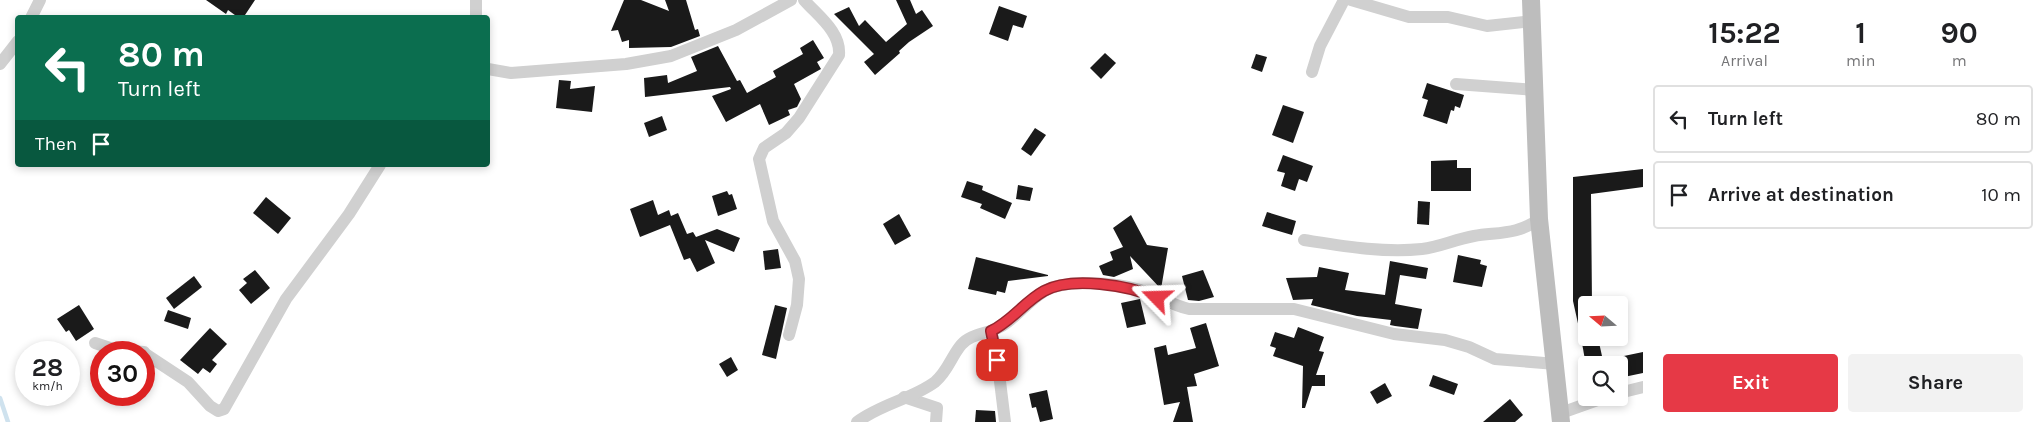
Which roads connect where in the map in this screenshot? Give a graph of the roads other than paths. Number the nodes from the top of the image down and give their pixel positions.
1 (40, 0) edge
2 (476, 0) edge
3 (791, 0) edge
4 (804, 0) edge
5 (1344, 0) edge
6 (1351, 0) edge
7 (1531, 0) edge
8 (32, 15) edge
9 (476, 15) edge
10 (1533, 21) junction
11 (15, 45) edge
12 (0, 64) edge
13 (490, 70) edge
14 (1312, 72) dead end
15 (1456, 84) dead end
16 (1535, 90) junction
17 (379, 167) edge
18 (1538, 219) junction
19 (1304, 240) dead end
20 (991, 331) junction
21 (789, 335) dead end
22 (155, 360) edge
23 (1556, 364) junction
24 (1643, 387) edge
25 (1628, 391) edge
26 (904, 397) junction
27 (1586, 406) edge
28 (1561, 418) edge
29 (858, 422) edge
30 (936, 422) edge
31 (1005, 422) edge

1 - 8 street
2 - 9 street
3 - 13 street
4 - 21 street
5 - 14 street
6 - 10 street
7 - 10 street
10 - 16 street
11 - 12 street
15 - 16 street
16 - 18 street
17 - 22 street
18 - 19 street
18 - 23 street
20 - 23 street
20 - 26 street
20 - 31 street
23 - 28 street
24 - 25 street
26 - 29 street
26 - 30 street
27 - 28 street

